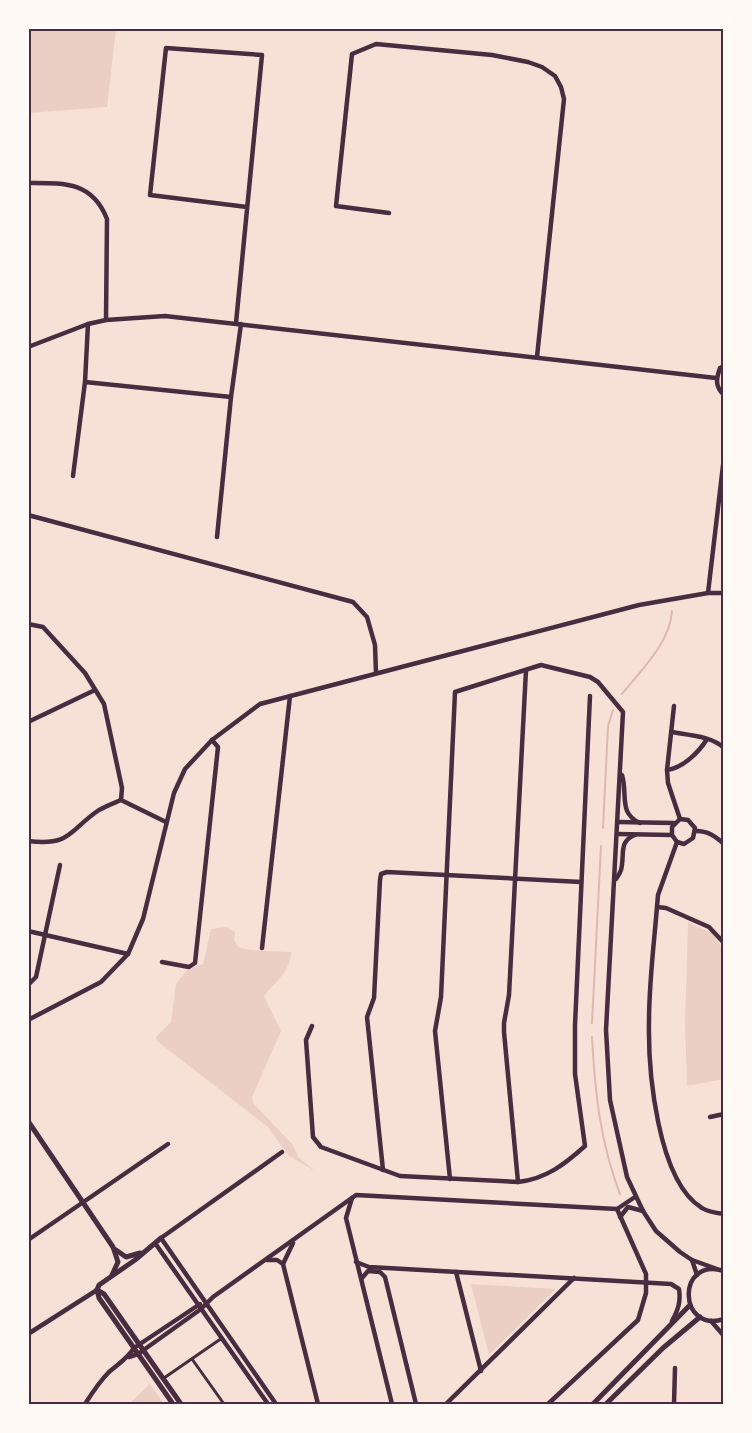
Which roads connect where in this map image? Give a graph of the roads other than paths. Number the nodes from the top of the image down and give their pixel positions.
1 (28, 183) edge
2 (247, 207) junction
3 (389, 213) dead end
4 (106, 320) junction
5 (88, 324) junction
6 (238, 324) junction
7 (28, 347) edge
8 (537, 357) junction
9 (723, 366) edge
10 (716, 378) junction
11 (85, 382) junction
12 (723, 395) edge
13 (231, 397) junction
14 (723, 457) edge
15 (73, 476) dead end
16 (28, 515) edge
17 (217, 537) dead end
18 (708, 593) junction
19 (723, 593) edge
20 (28, 624) edge
21 (526, 669) junction
22 (376, 674) junction
23 (95, 690) junction
24 (290, 696) junction
25 (590, 696) dead end
26 (674, 706) dead end
27 (28, 722) edge
28 (672, 732) junction
29 (707, 739) junction
30 (212, 740) junction
31 (723, 748) edge
32 (621, 769) junction
33 (667, 770) junction
34 (121, 800) junction
35 (680, 819) junction
36 (166, 822) junction
37 (618, 822) junction
38 (640, 823) junction
39 (674, 823) junction
40 (696, 831) junction
41 (617, 834) junction
42 (637, 834) junction
43 (672, 835) junction
44 (28, 841) edge
45 (677, 842) junction
46 (723, 844) edge
47 (60, 865) dead end
48 (447, 875) junction
49 (515, 878) junction
50 (615, 881) junction
51 (581, 882) junction
52 (657, 907) junction
53 (28, 931) edge
54 (45, 935) junction
55 (723, 943) edge
56 (262, 948) dead end
57 (128, 954) junction
58 (162, 962) dead end
59 (28, 985) edge
60 (28, 1020) edge
61 (312, 1026) dead end
62 (723, 1114) edge
63 (710, 1117) dead end
64 (28, 1121) edge
65 (168, 1144) dead end
66 (282, 1152) dead end
67 (382, 1170) junction
68 (450, 1179) junction
69 (518, 1182) junction
70 (354, 1196) junction
71 (634, 1197) junction
72 (82, 1201) junction
73 (617, 1209) junction
74 (643, 1211) junction
75 (333, 1212) junction
76 (723, 1214) edge
77 (620, 1217) junction
78 (346, 1218) junction
79 (161, 1238) junction
80 (28, 1240) edge
81 (294, 1240) junction
82 (155, 1243) junction
83 (113, 1247) junction
84 (143, 1252) junction
85 (267, 1260) junction
86 (692, 1260) junction
87 (356, 1262) junction
88 (283, 1264) junction
89 (398, 1269) junction
90 (717, 1269) junction
91 (723, 1271) edge
92 (456, 1272) junction
93 (112, 1275) junction
94 (697, 1275) junction
95 (574, 1278) junction
96 (386, 1280) junction
97 (361, 1281) junction
98 (647, 1283) junction
99 (97, 1290) junction
100 (206, 1303) junction
101 (198, 1304) junction
102 (690, 1305) junction
103 (201, 1309) junction
104 (700, 1317) junction
105 (723, 1319) edge
106 (711, 1321) junction
107 (669, 1327) junction
108 (28, 1334) edge
109 (723, 1336) edge
110 (222, 1338) junction
111 (656, 1340) junction
112 (137, 1347) junction
113 (663, 1348) junction
114 (141, 1352) junction
115 (129, 1357) junction
116 (192, 1359) junction
117 (675, 1368) dead end
118 (481, 1371) junction
119 (163, 1378) junction
120 (86, 1404) edge
121 (173, 1404) edge
122 (181, 1404) edge
123 (224, 1404) edge
124 (268, 1404) edge
125 (276, 1404) edge
126 (318, 1404) edge
127 (392, 1404) edge
128 (416, 1404) edge
129 (446, 1404) edge
130 (548, 1404) edge
131 (593, 1404) edge
132 (606, 1404) edge
133 (674, 1404) edge

1 - 4 street
2 - 2 street
2 - 6 street
3 - 8 street
4 - 5 street
4 - 6 street
5 - 7 street
5 - 11 street
6 - 8 street
6 - 13 street
8 - 10 street
9 - 10 street
10 - 12 street
11 - 13 street
11 - 15 street
13 - 17 street
14 - 18 street
16 - 22 street
18 - 19 street
18 - 22 street
20 - 23 street
21 - 32 street
21 - 48 street
21 - 49 street
22 - 24 street
23 - 27 street
23 - 34 street
24 - 30 street
24 - 56 street
25 - 51 street
26 - 28 street
28 - 29 street
28 - 33 street
29 - 31 street
29 - 33 street
30 - 36 street
30 - 58 street
32 - 37 street
32 - 38 street
33 - 35 street
34 - 36 street
34 - 44 street
35 - 39 street
35 - 40 street
36 - 57 street
37 - 38 street
37 - 41 street
38 - 39 street
39 - 43 street
40 - 45 street
40 - 46 street
41 - 42 street
41 - 50 street
42 - 43 street
42 - 50 street
43 - 45 street
45 - 52 street
47 - 54 street
48 - 49 street
48 - 67 street
48 - 68 street
49 - 51 street
49 - 69 street
50 - 71 street
51 - 69 street
52 - 55 street
52 - 76 street
53 - 54 street
54 - 57 street
54 - 59 street
57 - 60 street
61 - 67 street
62 - 63 street
64 - 72 street
65 - 72 street
66 - 79 street
67 - 68 street
68 - 69 street
70 - 73 street
70 - 75 street
70 - 78 street
71 - 73 street
71 - 74 street
72 - 80 street
72 - 83 street
73 - 77 street
74 - 77 street
74 - 86 street
75 - 78 street
75 - 81 street
77 - 98 street
78 - 87 street
79 - 82 street
79 - 100 street
81 - 85 street
81 - 88 street
82 - 84 street
82 - 101 street
83 - 84 street
83 - 93 street
84 - 93 street
85 - 88 street
85 - 100 street
86 - 90 street
86 - 94 street
87 - 89 street
87 - 97 street
88 - 126 street
89 - 92 street
89 - 96 street
90 - 91 street
90 - 94 street
92 - 95 street
92 - 118 street
93 - 99 street
94 - 102 street
95 - 98 street
95 - 118 street
96 - 97 street
96 - 128 street
97 - 127 street
98 - 107 street
98 - 130 street
99 - 108 street
99 - 112 street
100 - 101 street
100 - 103 street
100 - 125 street
101 - 103 street
101 - 112 street
102 - 104 street
102 - 107 street
103 - 110 street
103 - 114 street
104 - 106 street
104 - 113 street
105 - 106 street
106 - 109 street
107 - 111 street
110 - 116 street
110 - 124 street
111 - 113 street
111 - 131 street
112 - 114 street
112 - 115 street
113 - 132 street
114 - 115 street
114 - 119 street
114 - 121 street
115 - 120 street
116 - 119 street
116 - 123 street
117 - 133 street
118 - 129 street
119 - 122 street

